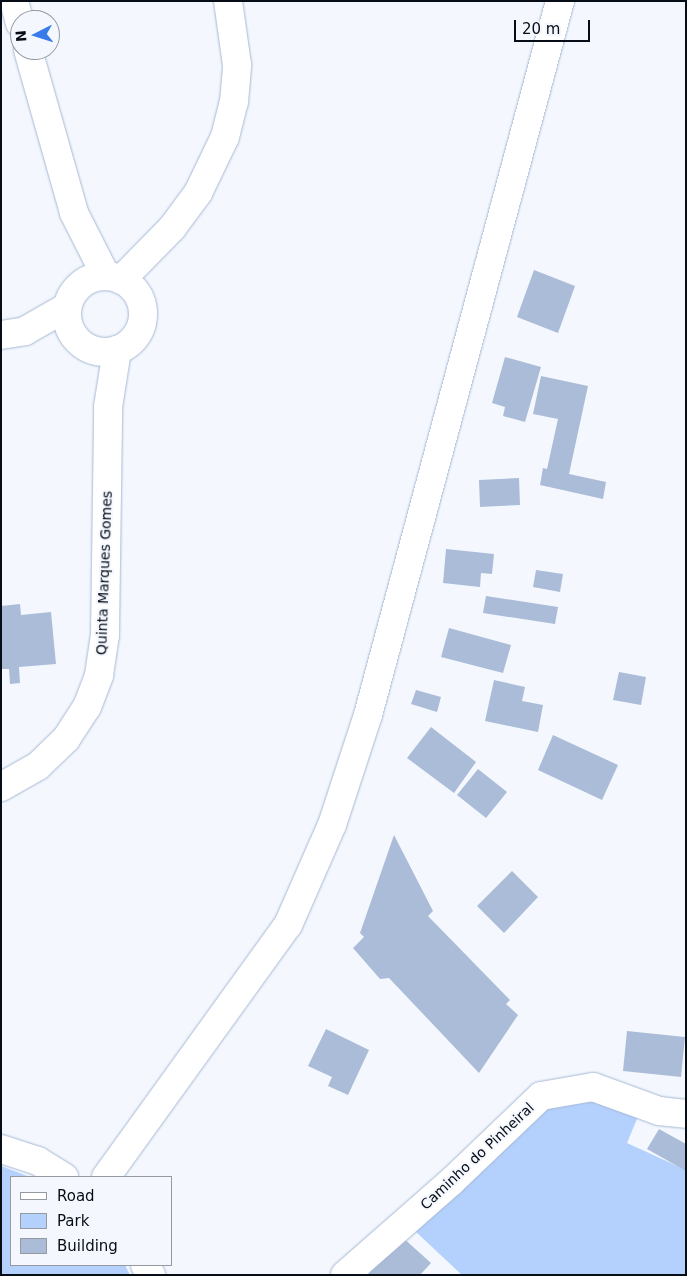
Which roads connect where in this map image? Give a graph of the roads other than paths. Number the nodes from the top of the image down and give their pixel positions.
1 (228, 1) edge
2 (560, 1) edge
3 (31, 60) edge
4 (74, 213) junction
5 (121, 283) junction
6 (73, 297) junction
7 (13, 333) edge
8 (96, 347) junction
9 (1, 787) edge
10 (686, 1114) edge
11 (1, 1149) edge
12 (62, 1176) edge
13 (107, 1176) edge
14 (345, 1275) edge

1 - 5 street
2 - 13 street
3 - 4 street, Quinta Marques Gomes
4 - 5 street, Quinta Marques Gomes
4 - 6 street, Quinta Marques Gomes
5 - 6 street
5 - 8 street, Quinta Marques Gomes
6 - 7 street
6 - 8 street, Quinta Marques Gomes
7 - 8 street
8 - 9 street, Quinta Marques Gomes
10 - 14 street, Caminho do Pinheiral
11 - 12 street

